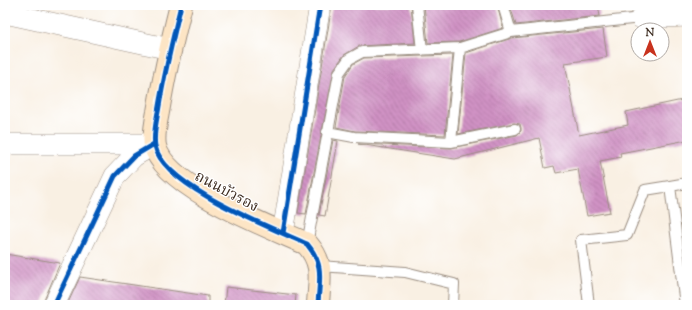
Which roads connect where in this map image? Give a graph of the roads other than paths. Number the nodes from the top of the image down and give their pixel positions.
1 (181, 5) edge
2 (320, 5) edge
3 (417, 5) edge
4 (503, 5) edge
5 (5, 13) edge
6 (687, 16) edge
7 (641, 18) joint
8 (511, 32) junction
9 (460, 48) junction
10 (170, 49) junction
11 (422, 50) junction
12 (516, 129) dead end
13 (327, 132) junction
14 (451, 142) junction
15 (5, 144) edge
16 (154, 144) junction
17 (687, 183) edge
18 (670, 186) junction
19 (283, 233) junction
20 (308, 244) junction
21 (320, 266) junction
22 (54, 305) edge
23 (318, 305) edge
24 (453, 305) edge
25 (589, 305) edge
26 (685, 305) edge

1 - 10 street
2 - 19 street
3 - 11 lane
4 - 8 lane
5 - 10 street
6 - 7 street
7 - 8 lane
8 - 9 lane
9 - 11 lane
9 - 14 lane
10 - 16 street
11 - 13 lane
12 - 14 lane
13 - 14 lane
13 - 20 lane
15 - 16 street
16 - 19 street, ถนนบัวรอง
16 - 22 street
17 - 18 lane
18 - 25 lane
18 - 26 lane
19 - 20 street, ถนนบัวรอง
20 - 21 street
21 - 23 street
21 - 24 lane

